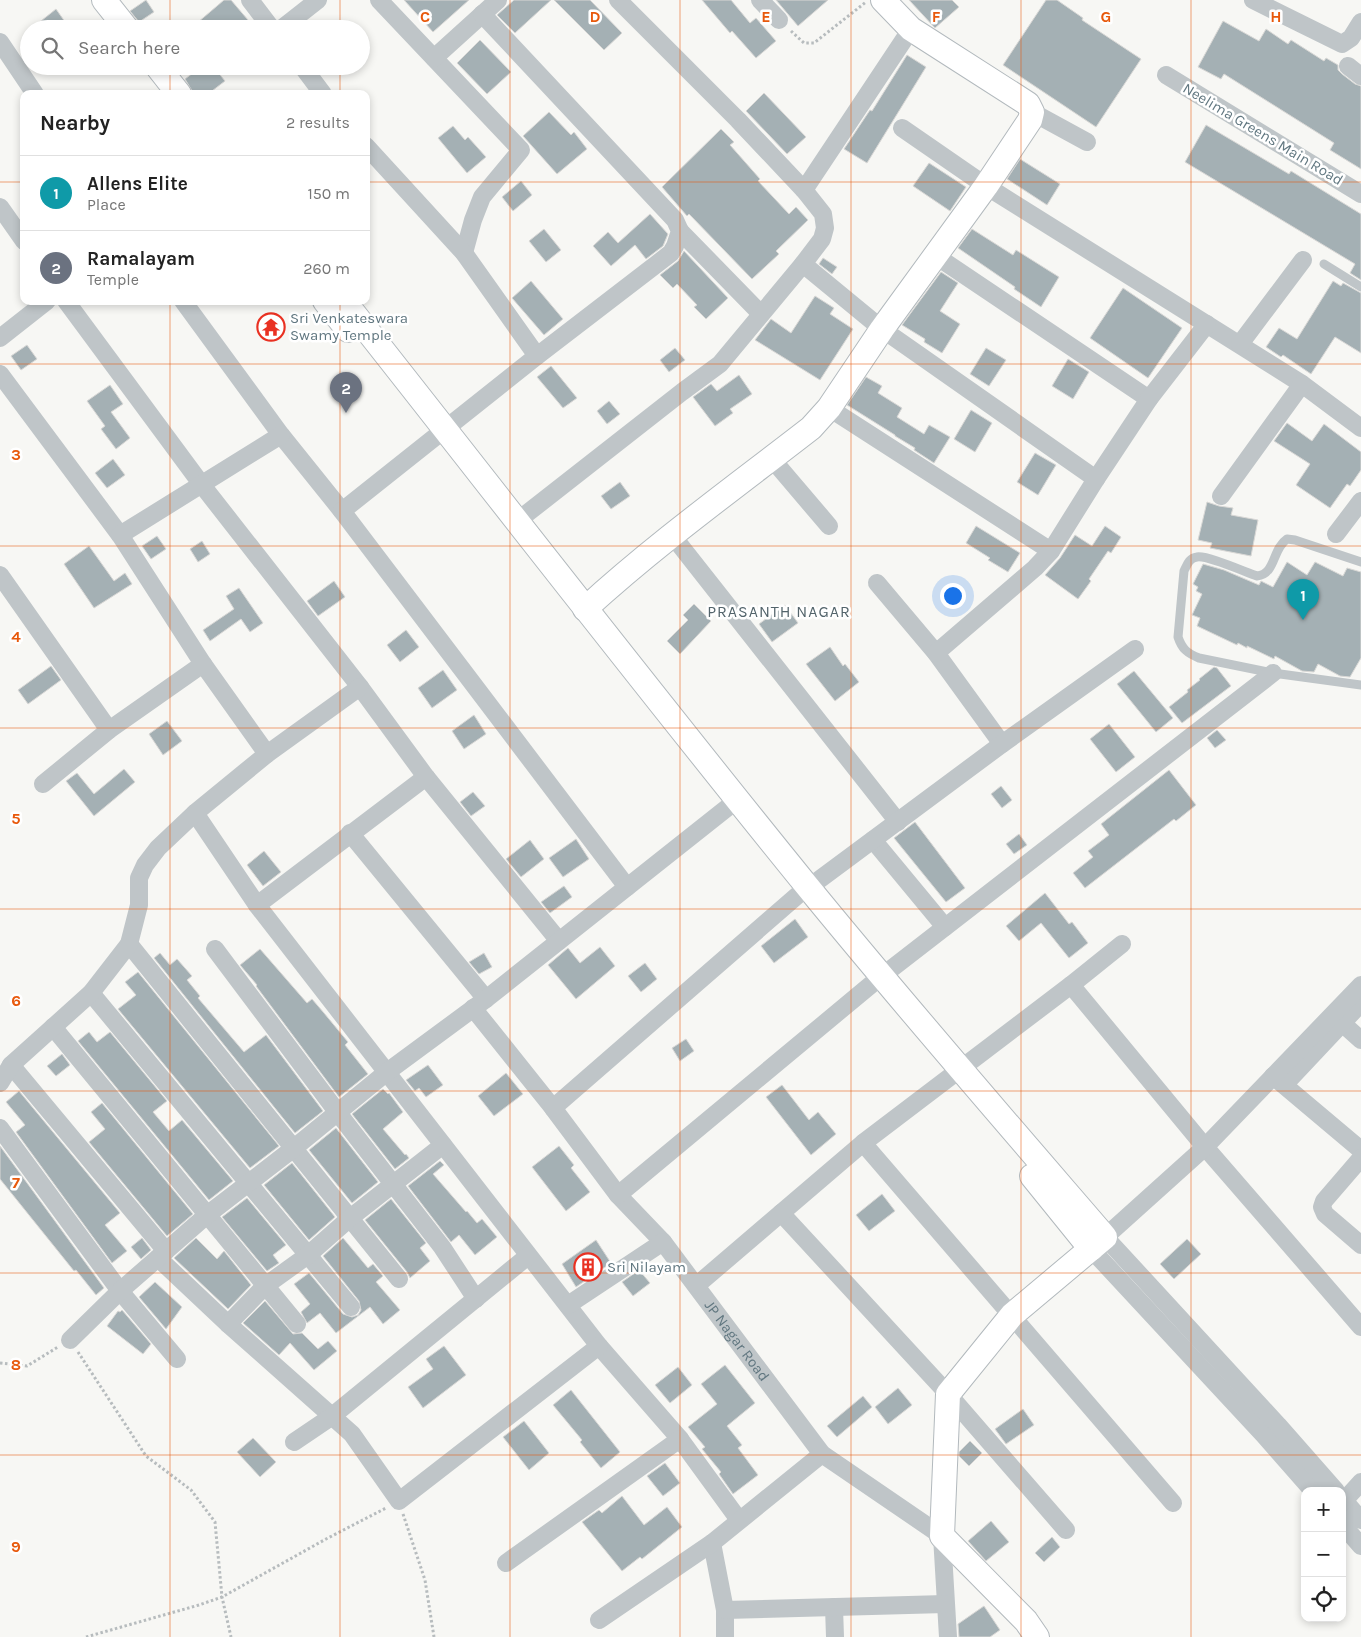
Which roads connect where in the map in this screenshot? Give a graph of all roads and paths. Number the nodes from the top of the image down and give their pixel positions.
1 (89, 0) edge
2 (104, 0) edge
3 (250, 0) edge
4 (318, 0) edge
5 (379, 0) edge
6 (498, 0) edge
7 (618, 0) edge
8 (760, 0) edge
9 (868, 0) edge
10 (883, 0) edge
11 (1254, 0) edge
12 (482, 14) junction
13 (104, 20) edge
14 (120, 20) edge
15 (265, 20) edge
16 (292, 20) edge
17 (779, 20) joint
18 (1361, 22) edge
19 (911, 29) junction
20 (0, 42) edge
21 (434, 58) junction
22 (20, 72) edge
23 (22, 75) edge
24 (148, 75) edge
25 (164, 75) edge
26 (309, 75) edge
27 (1166, 75) dead end
28 (32, 90) edge
29 (159, 90) edge
30 (176, 90) edge
31 (320, 90) edge
32 (1032, 112) junction
33 (902, 128) dead end
34 (1088, 142) dead end
35 (370, 150) edge
36 (986, 186) junction
37 (804, 190) junction
38 (1361, 194) edge
39 (0, 207) edge
40 (680, 231) junction
41 (20, 236) edge
42 (464, 253) junction
43 (936, 256) junction
44 (1303, 260) dead end
45 (803, 264) junction
46 (1324, 264) dead end
47 (1361, 287) edge
48 (42, 305) edge
49 (69, 305) edge
50 (186, 305) edge
51 (328, 305) edge
52 (347, 305) edge
53 (761, 314) junction
54 (1207, 324) junction
55 (882, 328) junction
56 (0, 338) edge
57 (1240, 344) junction
58 (537, 356) junction
59 (0, 374) edge
60 (1302, 384) junction
61 (1149, 399) junction
62 (829, 408) junction
63 (1361, 428) edge
64 (281, 435) junction
65 (439, 435) junction
66 (772, 459) junction
67 (1096, 479) junction
68 (202, 485) junction
69 (1222, 496) dead end
70 (1361, 501) edge
71 (342, 511) junction
72 (516, 522) junction
73 (829, 526) dead end
74 (120, 534) junction
75 (1336, 534) dead end
76 (672, 535) junction
77 (1051, 551) junction
78 (1361, 562) edge
79 (0, 574) edge
80 (877, 583) dead end
81 (586, 609) junction
82 (1135, 649) dead end
83 (936, 653) junction
84 (203, 664) junction
85 (1273, 673) junction
86 (1361, 685) edge
87 (360, 687) junction
88 (109, 730) junction
89 (1002, 744) junction
90 (267, 754) junction
91 (426, 777) junction
92 (43, 784) dead end
93 (733, 803) junction
94 (195, 813) junction
95 (898, 822) junction
96 (350, 833) junction
97 (873, 840) junction
98 (627, 887) junction
99 (804, 891) junction
100 (257, 905) junction
101 (945, 927) junction
102 (559, 941) junction
103 (129, 944) junction
104 (1122, 944) dead end
105 (215, 949) dead end
106 (878, 979) junction
107 (1071, 985) junction
108 (1361, 985) edge
109 (91, 993) junction
110 (479, 1004) junction
111 (1361, 1004) edge
112 (1342, 1023) junction
113 (53, 1027) junction
114 (1361, 1040) edge
115 (11, 1065) junction
116 (386, 1072) junction
117 (956, 1073) junction
118 (1279, 1080) junction
119 (0, 1083) edge
120 (553, 1108) junction
121 (338, 1113) junction
122 (0, 1128) edge
123 (863, 1143) junction
124 (443, 1145) junction
125 (1205, 1147) junction
126 (294, 1148) junction
127 (1361, 1150) edge
128 (1361, 1158) edge
129 (247, 1182) junction
130 (394, 1184) junction
131 (618, 1194) junction
132 (781, 1213) junction
133 (207, 1215) junction
134 (350, 1218) junction
135 (664, 1242) junction
136 (1098, 1243) junction
137 (1361, 1245) edge
138 (162, 1254) junction
139 (308, 1255) junction
140 (528, 1256) junction
141 (399, 1279) dead end
142 (697, 1285) junction
143 (265, 1286) junction
144 (120, 1291) junction
145 (476, 1299) junction
146 (568, 1305) junction
147 (351, 1307) dead end
148 (1012, 1315) junction
149 (228, 1324) junction
150 (297, 1324) dead end
151 (1361, 1327) edge
152 (70, 1340) junction
153 (598, 1346) junction
154 (178, 1358) dead end
155 (0, 1363) edge
156 (948, 1394) junction
157 (331, 1417) junction
158 (680, 1439) junction
159 (294, 1442) dead end
160 (822, 1454) junction
161 (1361, 1482) edge
162 (1309, 1487) edge
163 (1332, 1487) edge
164 (1346, 1494) edge
165 (399, 1501) junction
166 (1173, 1503) dead end
167 (1346, 1504) edge
168 (739, 1520) junction
169 (1361, 1520) edge
170 (1346, 1529) edge
171 (1066, 1530) dead end
172 (942, 1536) junction
173 (712, 1543) junction
174 (1361, 1546) edge
175 (506, 1563) dead end
176 (222, 1597) junction
177 (945, 1604) junction
178 (834, 1607) junction
179 (725, 1610) junction
180 (599, 1620) dead end
181 (86, 1637) edge
182 (231, 1637) edge
183 (434, 1637) edge
184 (725, 1637) edge
185 (835, 1637) edge
186 (948, 1637) edge
187 (1037, 1637) edge

1 - 13 street
2 - 14 street
3 - 15 street
4 - 16 street
5 - 21 street
6 - 12 street
7 - 37 street
8 - 17 street
9 - 17 path
10 - 19 street
11 - 18 street
12 - 21 street
12 - 40 street
19 - 32 street
19 - 37 street
20 - 22 street
21 - 42 street
23 - 28 street
24 - 29 street
25 - 30 street
26 - 31 street
27 - 38 street, Neelima Greens Main Road
32 - 34 street
32 - 36 street
33 - 36 street
35 - 42 street
36 - 43 street
36 - 54 street
37 - 45 street
39 - 41 street
40 - 53 street
40 - 58 street
42 - 58 street
43 - 55 street
43 - 61 street
44 - 57 street
45 - 53 street
45 - 55 street
46 - 47 lane
48 - 56 street
49 - 68 street
50 - 64 street
51 - 65 street
52 - 65 street
53 - 72 street
54 - 57 street
54 - 61 street
55 - 62 street
55 - 67 street
57 - 60 street
58 - 65 street
59 - 74 street
60 - 63 street
60 - 69 street
61 - 67 street
62 - 66 street
62 - 77 street
64 - 68 street
64 - 71 street
65 - 71 street
65 - 72 street
65 - 93 street
66 - 73 street
66 - 76 street
67 - 77 street
68 - 74 street
68 - 87 street
70 - 75 street
71 - 98 street
72 - 81 street
74 - 84 street
76 - 81 street
76 - 95 street
77 - 83 street
78 - 85 lane
79 - 88 street
80 - 83 street
81 - 93 street
82 - 89 street
83 - 89 street
84 - 88 street
84 - 90 street
85 - 86 lane
85 - 101 street
87 - 90 street
87 - 91 street
88 - 92 street
89 - 95 street
90 - 94 street
91 - 96 street
91 - 102 street
93 - 98 street
93 - 99 street
94 - 100 street
94 - 103 street
95 - 97 street
96 - 100 street
96 - 110 street, JP Nagar Road
97 - 99 street
97 - 101 street
98 - 102 street
99 - 106 street
99 - 120 street
100 - 116 street
101 - 106 street
102 - 110 street
103 - 109 street
103 - 126 street
104 - 107 street
105 - 121 street
106 - 117 street
106 - 131 street
107 - 117 street
107 - 125 street
108 - 118 street
109 - 113 street
109 - 129 street
110 - 116 street
110 - 120 street, JP Nagar Road
111 - 112 street
112 - 114 street
112 - 118 street
113 - 115 street
113 - 133 street
115 - 119 street
115 - 138 street
116 - 121 street
116 - 124 street
117 - 123 street
117 - 136 street
118 - 125 street
118 - 127 street
120 - 131 street, JP Nagar Road
121 - 126 street
121 - 130 street
122 - 144 street
123 - 132 street
123 - 148 street
124 - 130 street
124 - 140 street
125 - 136 street
125 - 151 street
126 - 129 street
126 - 134 street
128 - 137 street
129 - 133 street
129 - 139 street
130 - 134 street
130 - 145 street
131 - 135 street, JP Nagar Road
132 - 142 street
132 - 156 street
133 - 138 street
133 - 143 street
134 - 139 street
134 - 141 street
135 - 142 street, JP Nagar Road
135 - 146 street
136 - 148 street
136 - 162 street
136 - 163 street
138 - 144 street
138 - 149 street
139 - 143 street
139 - 147 street
140 - 145 street
140 - 146 street
142 - 160 street, JP Nagar Road
143 - 149 street
143 - 150 street
144 - 152 street
144 - 154 street
145 - 157 street
146 - 153 street
148 - 156 street
148 - 166 street
149 - 157 street
152 - 155 path
152 - 176 path
153 - 158 street
153 - 165 street
156 - 171 street
156 - 172 street
157 - 159 street
157 - 165 street
158 - 168 street
158 - 175 street
160 - 168 street
160 - 172 street, JP Nagar Road
161 - 164 street
165 - 176 path
165 - 183 path
167 - 169 street
168 - 173 street
170 - 174 street
172 - 177 street
172 - 187 street, JP Nagar Road
173 - 179 street
173 - 180 street
176 - 181 path
176 - 182 path
177 - 178 street
177 - 186 street
178 - 179 street
178 - 185 street
179 - 184 street

